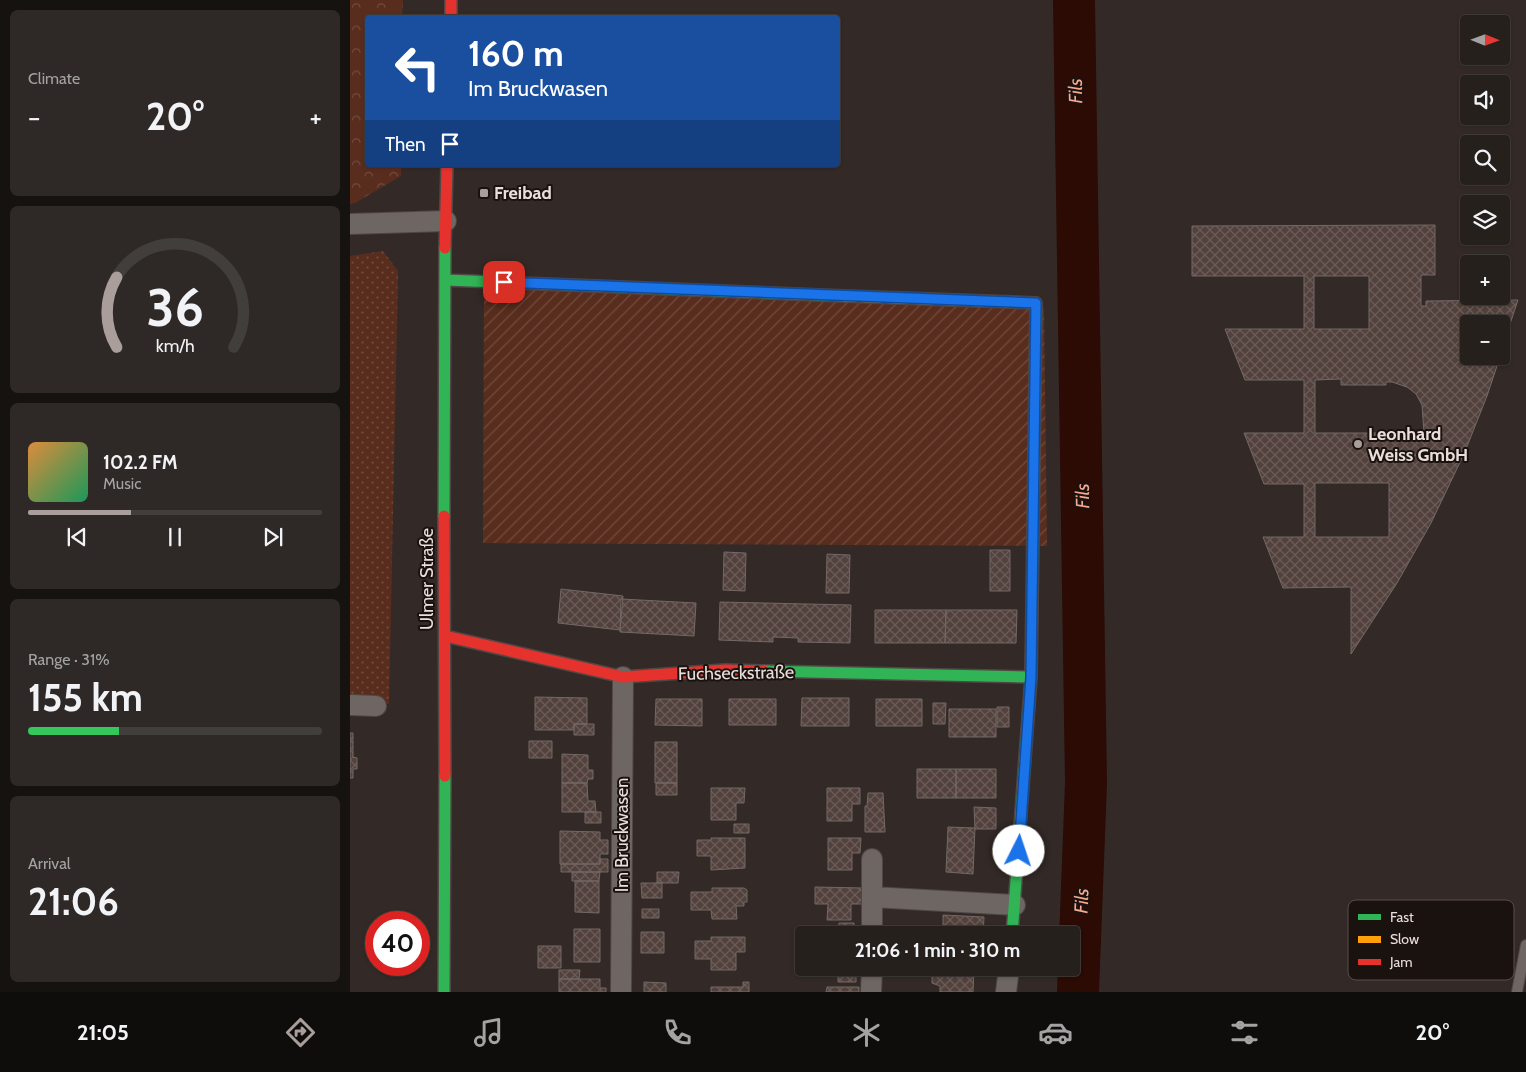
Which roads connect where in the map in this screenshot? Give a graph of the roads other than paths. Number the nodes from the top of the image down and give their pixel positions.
1 (451, 0) edge
2 (451, 15) edge
3 (447, 167) edge
4 (446, 221) junction
5 (350, 224) edge
6 (445, 280) junction
7 (445, 636) junction
8 (623, 677) junction
9 (1031, 677) junction
10 (350, 705) edge
11 (376, 706) dead end
12 (872, 859) dead end
13 (872, 897) junction
14 (1015, 905) junction
15 (872, 926) edge
16 (1013, 926) edge
17 (1526, 945) edge
18 (872, 976) edge
19 (1008, 976) edge
20 (444, 992) edge
21 (621, 992) edge
22 (872, 992) edge
23 (1006, 992) edge
24 (1517, 992) edge

1 - 2 street
3 - 4 street, Ulmer Straße
4 - 5 street
4 - 6 street, Ulmer Straße
6 - 7 street, Ulmer Straße
6 - 9 street
7 - 8 street, Fuchseckstraße
7 - 20 street, Ulmer Straße
8 - 9 street, Fuchseckstraße
8 - 21 street, Im Bruckwasen
9 - 14 street
10 - 11 street
12 - 13 street
13 - 14 street
13 - 15 street
14 - 16 street
17 - 24 lane
18 - 22 street
19 - 23 street

